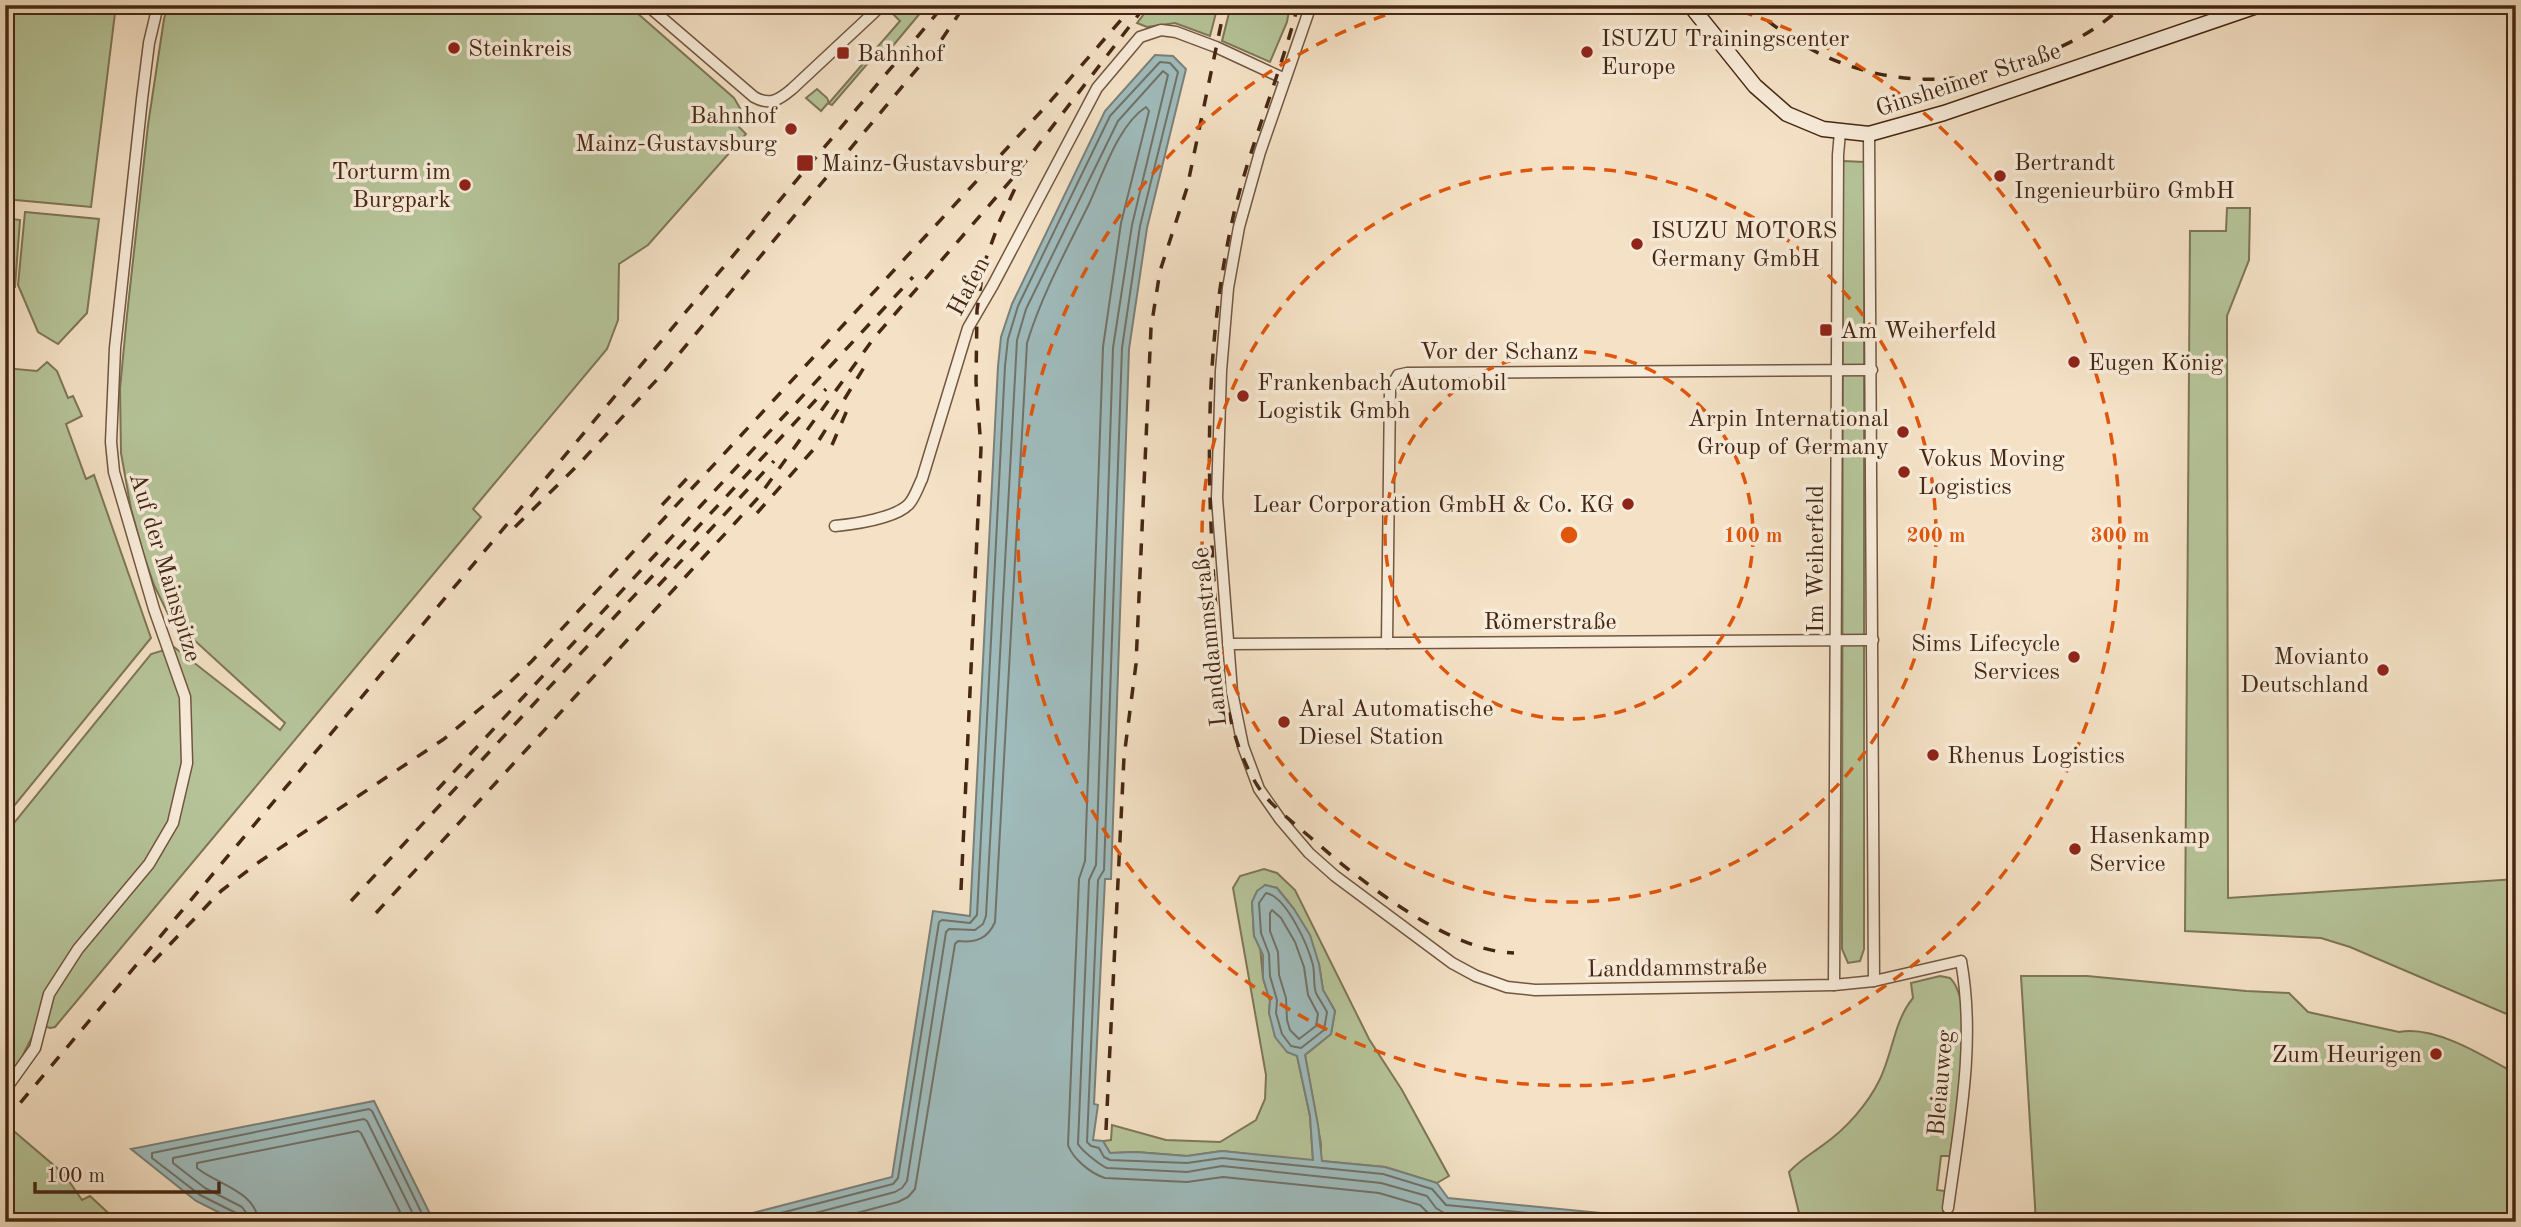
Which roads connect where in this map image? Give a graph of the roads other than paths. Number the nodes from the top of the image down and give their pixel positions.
1 (158, 5) edge
2 (647, 5) edge
3 (882, 5) edge
4 (1311, 5) edge
5 (1690, 5) edge
6 (2260, 5) edge
7 (1285, 79) junction
8 (1840, 132) junction
9 (1869, 134) junction
10 (1872, 370) junction
11 (1836, 371) junction
12 (835, 526) dead end
13 (1835, 640) junction
14 (1873, 640) junction
15 (1387, 643) junction
16 (1228, 644) junction
17 (1961, 961) joint
18 (1874, 981) junction
19 (1834, 985) junction
20 (5, 1090) edge
21 (1948, 1208) dead end

1 - 20 street, Auf der Mainspitze
2 - 3 street
4 - 7 street, Landdammstraße
5 - 8 main road, Ginsheimer Straße
6 - 9 main road, Ginsheimer Straße
7 - 12 street, Hafen
7 - 16 street, Landdammstraße
8 - 9 main road, Ginsheimer Straße
8 - 11 street, Im Weiherfeld
9 - 10 street
10 - 11 street, Vor der Schanz
10 - 14 street
11 - 13 street, Im Weiherfeld
11 - 15 street, Vor der Schanz
13 - 14 street, Römerstraße
13 - 15 street, Römerstraße
13 - 19 street, Im Weiherfeld
14 - 18 street
15 - 16 street, Römerstraße
16 - 19 street, Landdammstraße
17 - 18 street, Landdammstraße
17 - 21 street, Bleiauweg
18 - 19 street, Landdammstraße

